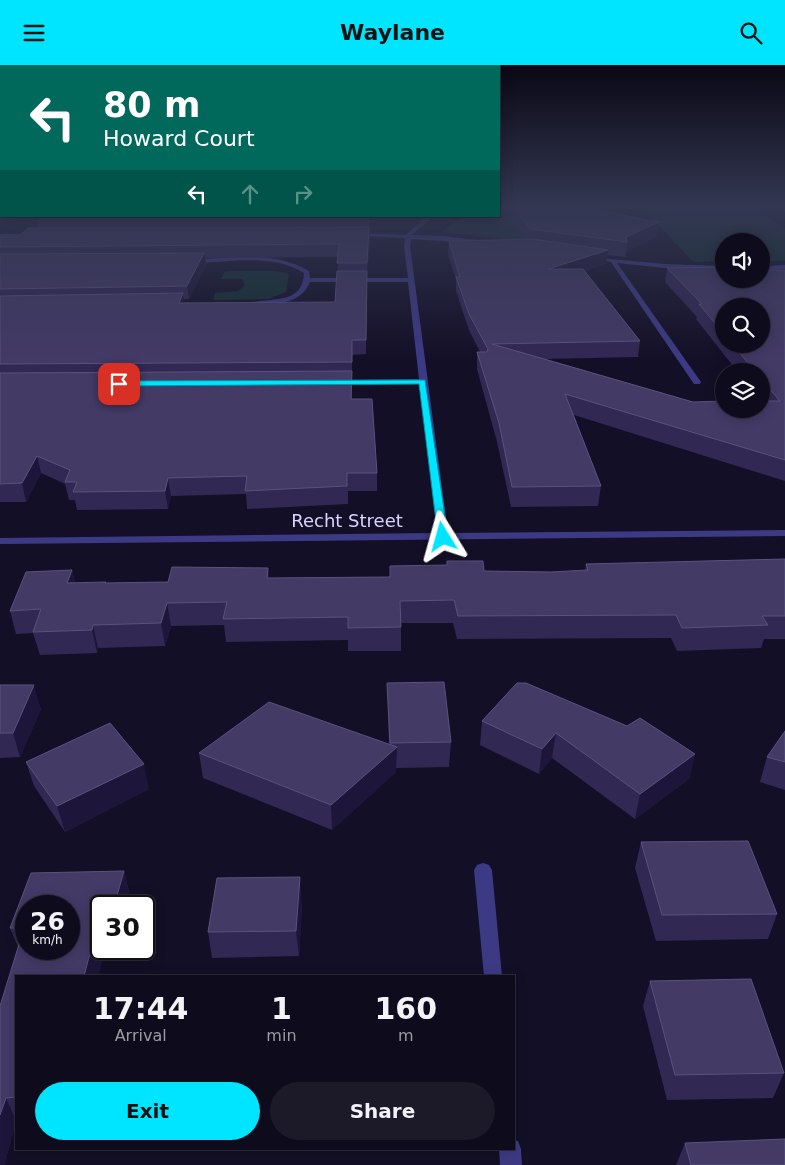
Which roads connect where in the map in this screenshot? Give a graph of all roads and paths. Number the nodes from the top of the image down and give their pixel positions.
1 (408, 256) edge
2 (586, 257) edge
3 (613, 261) junction
4 (186, 262) edge
5 (715, 267) edge
6 (785, 267) edge
7 (770, 268) edge
8 (309, 280) junction
9 (411, 280) junction
10 (251, 304) edge
11 (422, 381) junction
12 (325, 382) edge
13 (696, 382) dead end
14 (785, 533) edge
15 (443, 537) junction
16 (0, 541) edge
17 (483, 869) dead end
18 (493, 975) edge
19 (510, 1150) edge
20 (511, 1165) edge

1 - 9 street
2 - 3 street
3 - 5 street
3 - 13 street
4 - 8 street
6 - 7 street
8 - 9 street
8 - 10 street
9 - 11 street
11 - 12 street
11 - 15 street
14 - 15 street, Recht Street
15 - 16 street, Recht Street
17 - 18 street
19 - 20 street

